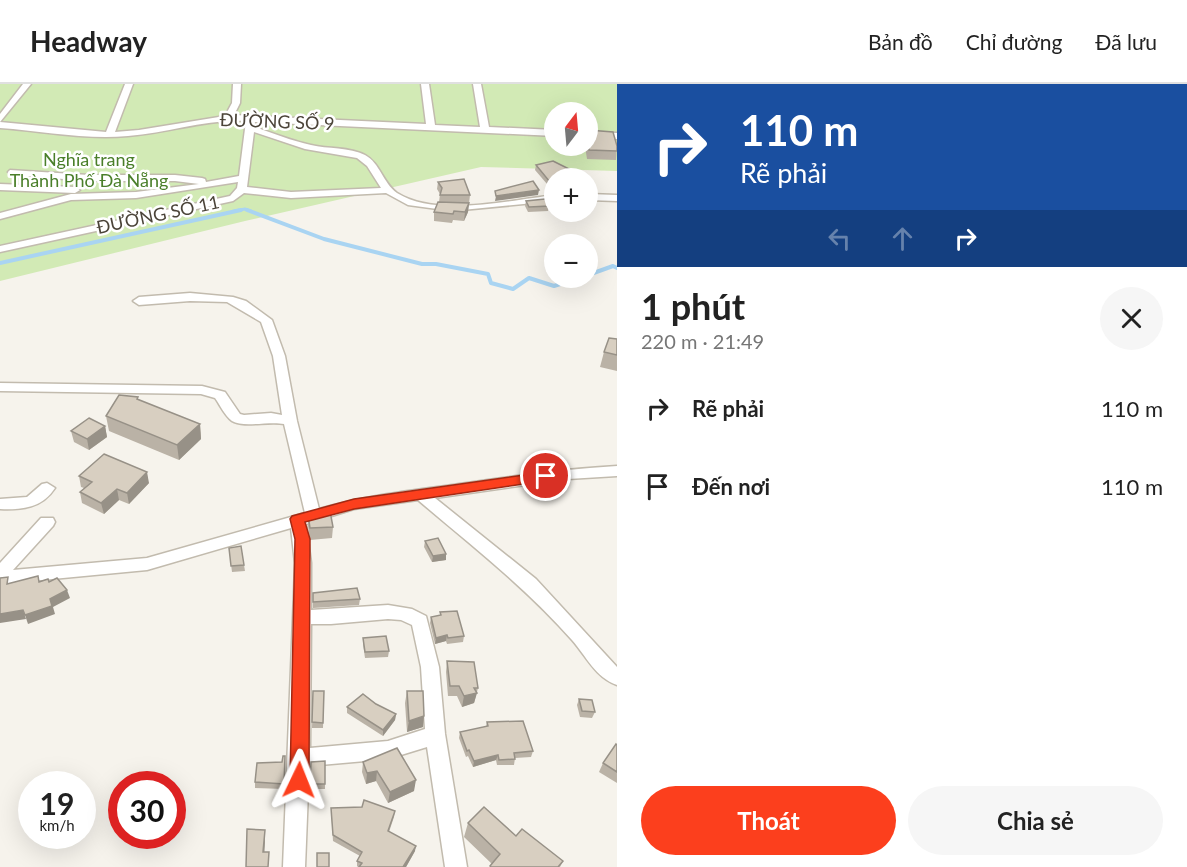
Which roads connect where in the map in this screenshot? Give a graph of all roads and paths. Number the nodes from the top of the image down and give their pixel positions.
1 (27, 84) edge
2 (129, 84) edge
3 (237, 84) edge
4 (424, 84) edge
5 (477, 84) edge
6 (228, 118) junction
7 (0, 120) edge
8 (250, 123) junction
9 (0, 125) edge
10 (431, 128) junction
11 (485, 130) junction
12 (544, 133) edge
13 (109, 135) junction
14 (598, 135) edge
15 (617, 136) edge
16 (13, 172) dead end
17 (243, 183) junction
18 (212, 184) junction
19 (0, 187) edge
20 (386, 190) junction
21 (126, 195) junction
22 (598, 197) edge
23 (617, 198) edge
24 (544, 199) edge
25 (0, 216) edge
26 (0, 249) edge
27 (139, 301) dead end
28 (0, 387) edge
29 (290, 421) junction
30 (617, 465) edge
31 (617, 471) edge
32 (568, 474) junction
33 (47, 489) dead end
34 (419, 493) junction
35 (0, 504) edge
36 (305, 517) junction
37 (47, 522) dead end
38 (0, 572) edge
39 (0, 578) edge
40 (302, 615) junction
41 (617, 677) edge
42 (435, 734) junction
43 (301, 758) junction
44 (294, 867) edge
45 (456, 867) edge

1 - 7 street
2 - 13 street
3 - 6 street
4 - 10 street
5 - 11 street
6 - 8 street, ĐƯỜNG SỐ 9
6 - 13 street, ĐƯỜNG SỐ 9
8 - 10 street, ĐƯỜNG SỐ 9
8 - 17 street, ĐƯỜNG SỐ 11
8 - 20 street
9 - 13 street, ĐƯỜNG SỐ 9
10 - 11 street, ĐƯỜNG SỐ 9
11 - 12 street, ĐƯỜNG SỐ 9
14 - 15 street
16 - 18 street
17 - 18 street
17 - 20 street
17 - 26 street, ĐƯỜNG SỐ 11
18 - 21 street
19 - 21 street
20 - 24 street
21 - 25 street
22 - 23 street
27 - 29 street
28 - 29 street
29 - 36 street
30 - 32 street
31 - 32 street
32 - 34 street
33 - 35 street
34 - 36 street
34 - 41 street
36 - 39 street
36 - 40 street
37 - 38 street
40 - 42 street
40 - 43 street
42 - 43 street
42 - 45 street
43 - 44 street

